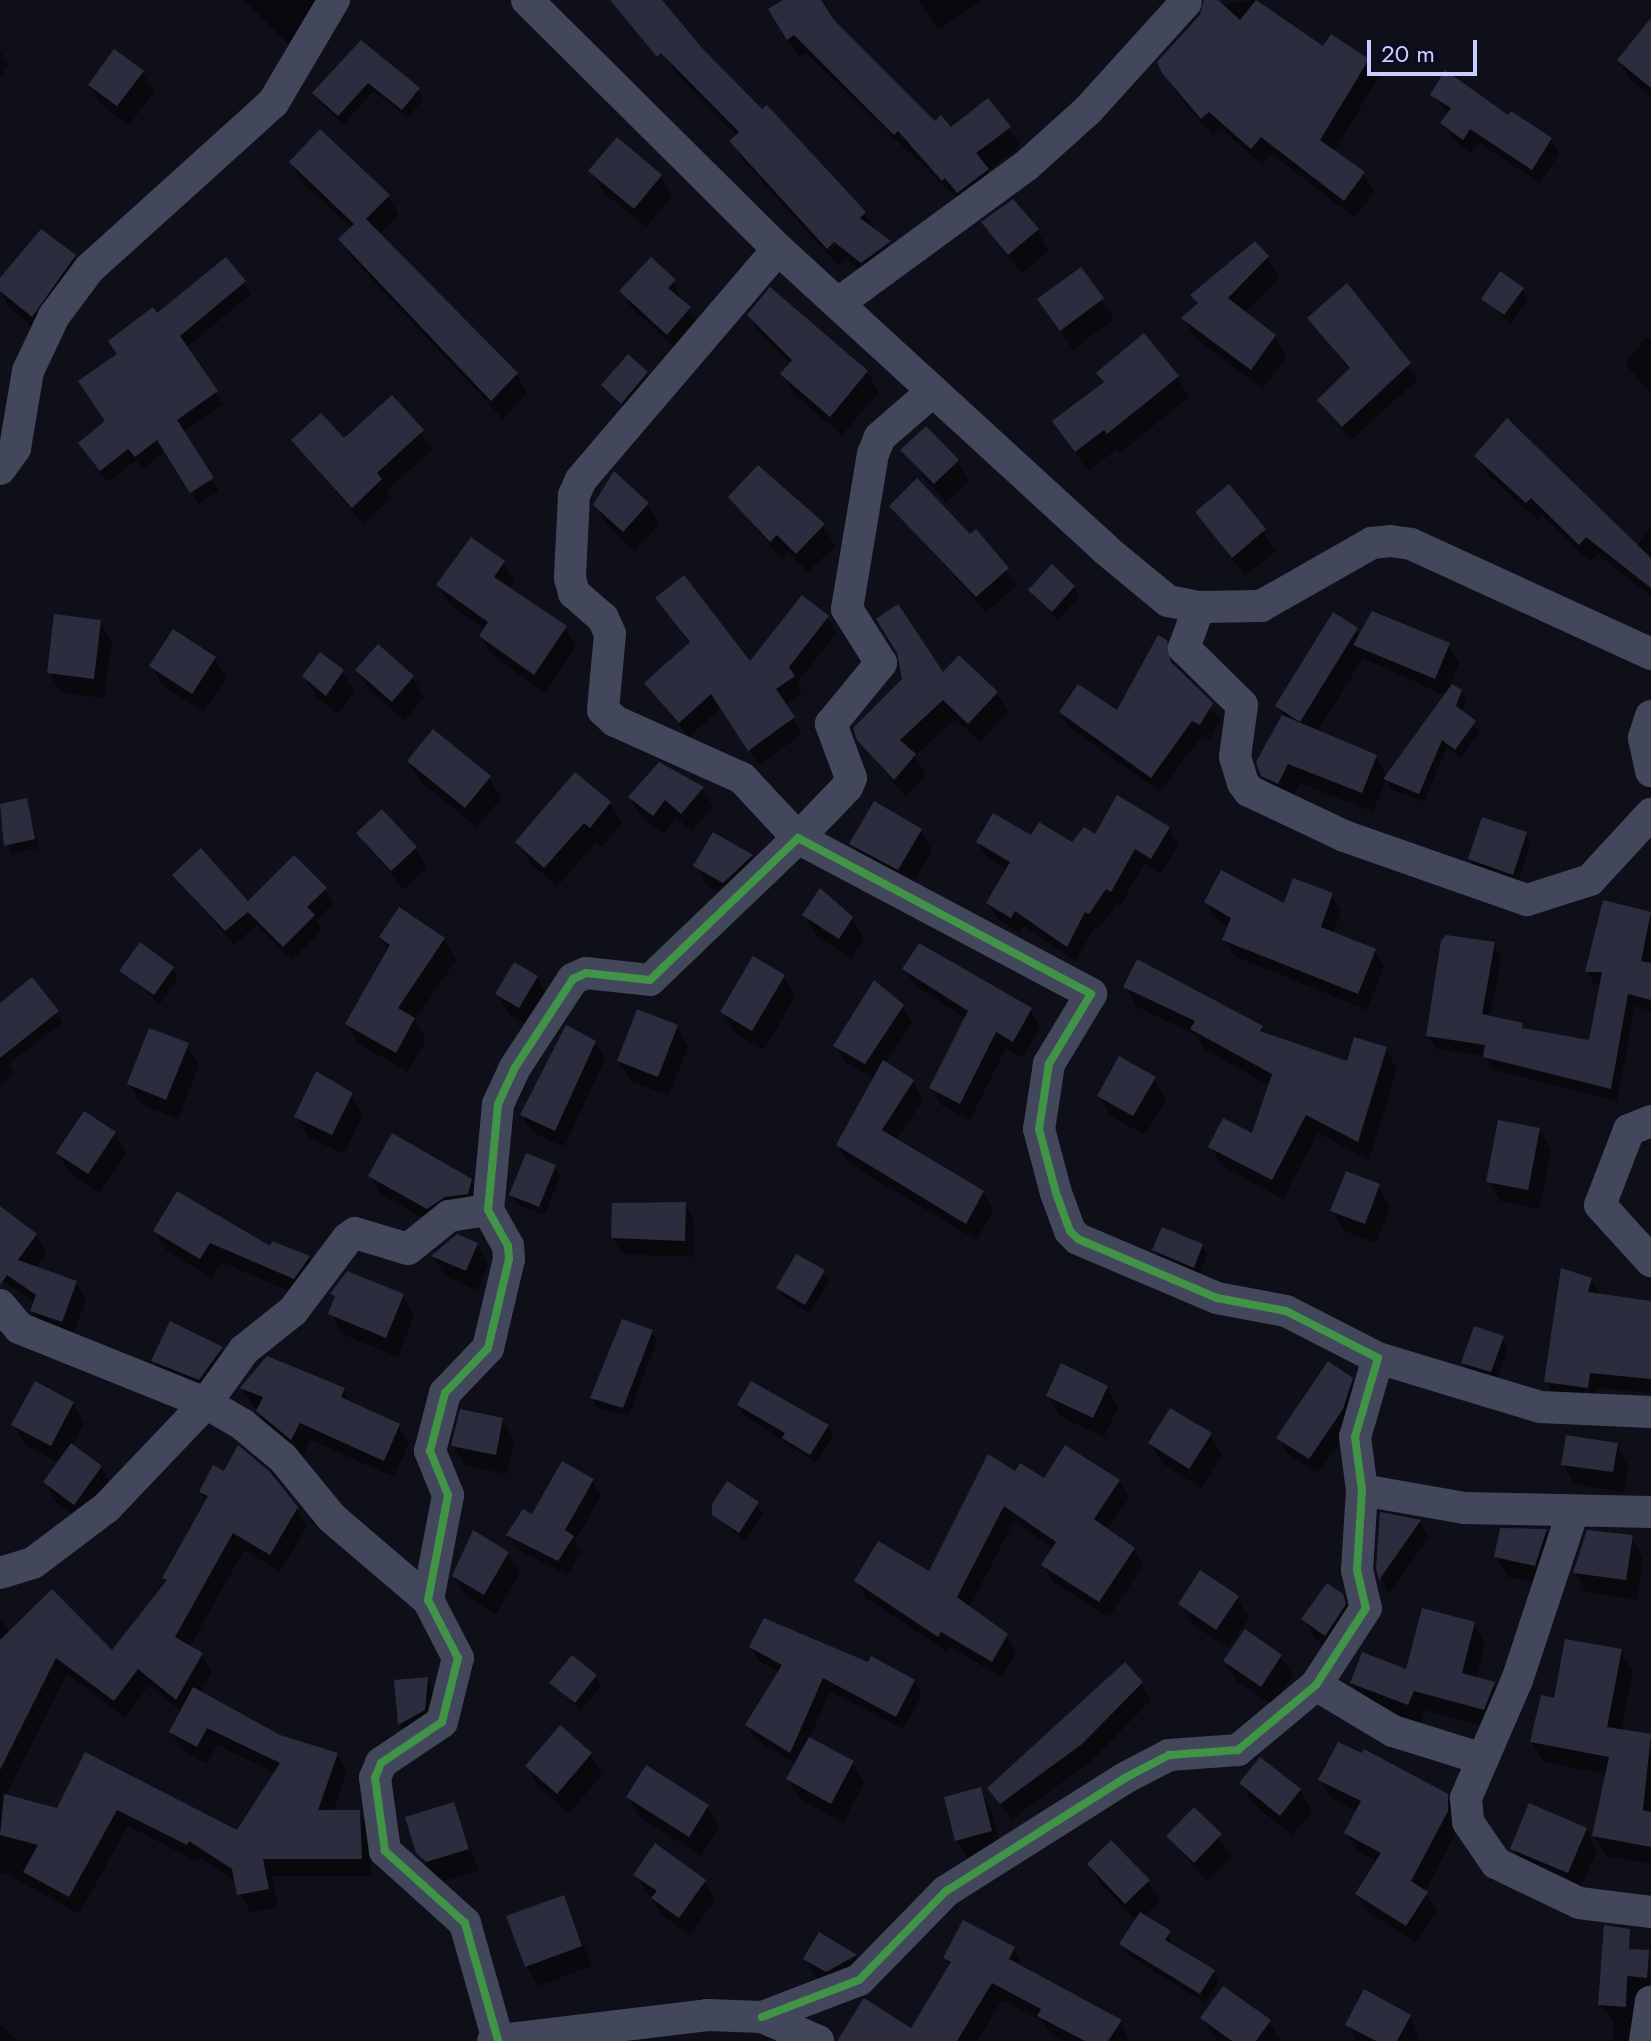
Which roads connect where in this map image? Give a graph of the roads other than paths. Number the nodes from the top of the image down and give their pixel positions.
1 (334, 0) edge
2 (527, 0) edge
3 (1186, 2) dead end
4 (778, 249) junction
5 (840, 302) junction
6 (28, 371) junction
7 (933, 391) junction
8 (0, 399) edge
9 (0, 469) edge
10 (1199, 607) junction
11 (1651, 654) edge
12 (1651, 716) edge
13 (1651, 771) edge
14 (1651, 814) edge
15 (798, 838) junction
16 (1651, 1121) edge
17 (488, 1210) junction
18 (1651, 1261) edge
19 (0, 1305) edge
20 (1378, 1358) junction
21 (206, 1403) junction
22 (1651, 1412) edge
23 (1362, 1490) junction
24 (1651, 1512) edge
25 (1572, 1514) junction
26 (0, 1573) edge
27 (428, 1600) junction
28 (1316, 1685) junction
29 (1483, 1759) junction
30 (1651, 1912) edge
31 (1651, 2001) edge
32 (751, 2016) junction
33 (495, 2041) edge
34 (818, 2041) edge
35 (1645, 2041) edge

1 - 6 street
2 - 4 street
3 - 5 street
4 - 5 street
4 - 15 street
5 - 7 street
6 - 8 street
6 - 9 street
7 - 10 street
7 - 15 street
10 - 11 street
10 - 14 street
12 - 13 street
15 - 17 street
15 - 20 street
16 - 18 street
17 - 21 street
17 - 27 street
19 - 21 street
20 - 22 street
20 - 23 street
21 - 26 street
21 - 27 street
23 - 25 street
23 - 28 street
24 - 25 street
25 - 29 street
27 - 33 street
28 - 29 street
28 - 32 street
29 - 30 street
31 - 35 street
32 - 33 street
32 - 34 street

